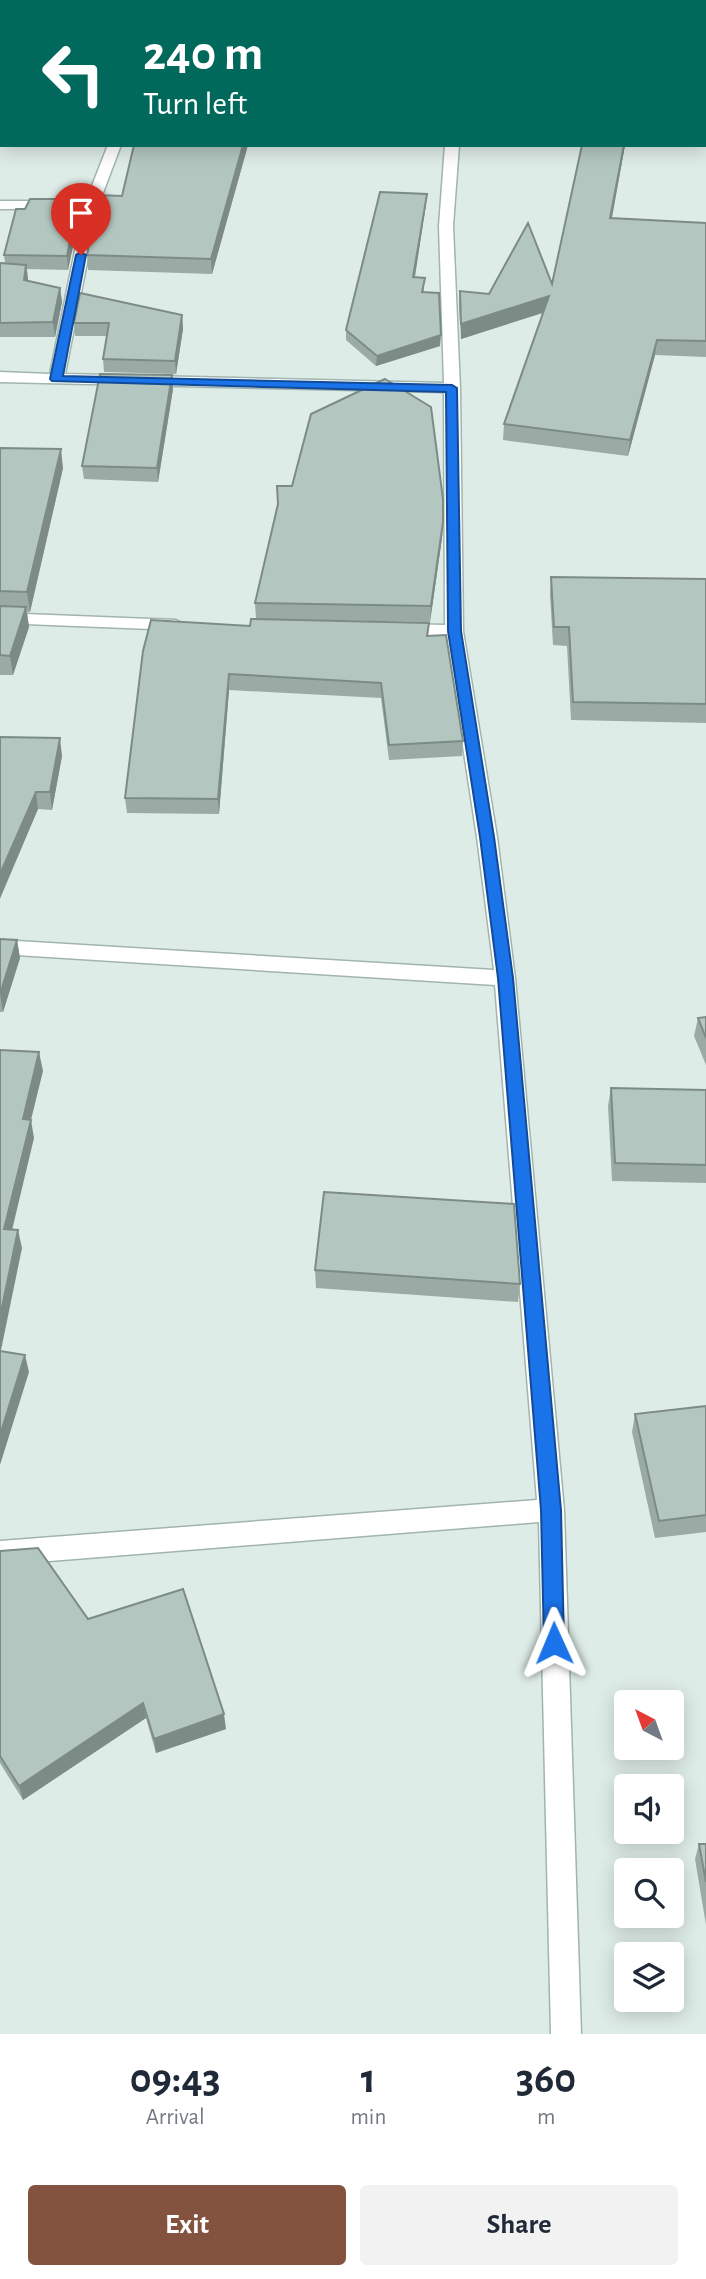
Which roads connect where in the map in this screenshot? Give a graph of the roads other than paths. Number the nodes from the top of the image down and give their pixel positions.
1 (114, 147) edge
2 (452, 147) edge
3 (0, 205) edge
4 (78, 205) junction
5 (0, 377) edge
6 (56, 379) junction
7 (452, 388) junction
8 (0, 618) edge
9 (189, 625) edge
10 (384, 629) edge
11 (454, 631) junction
12 (0, 947) edge
13 (505, 978) junction
14 (551, 1510) junction
15 (0, 1553) edge
16 (566, 2034) edge

1 - 4 street
2 - 7 street
3 - 4 street
4 - 6 street
5 - 6 street
6 - 7 street
7 - 11 street
8 - 9 street
10 - 11 street
11 - 13 street
12 - 13 street
13 - 14 street
14 - 15 street
14 - 16 street

